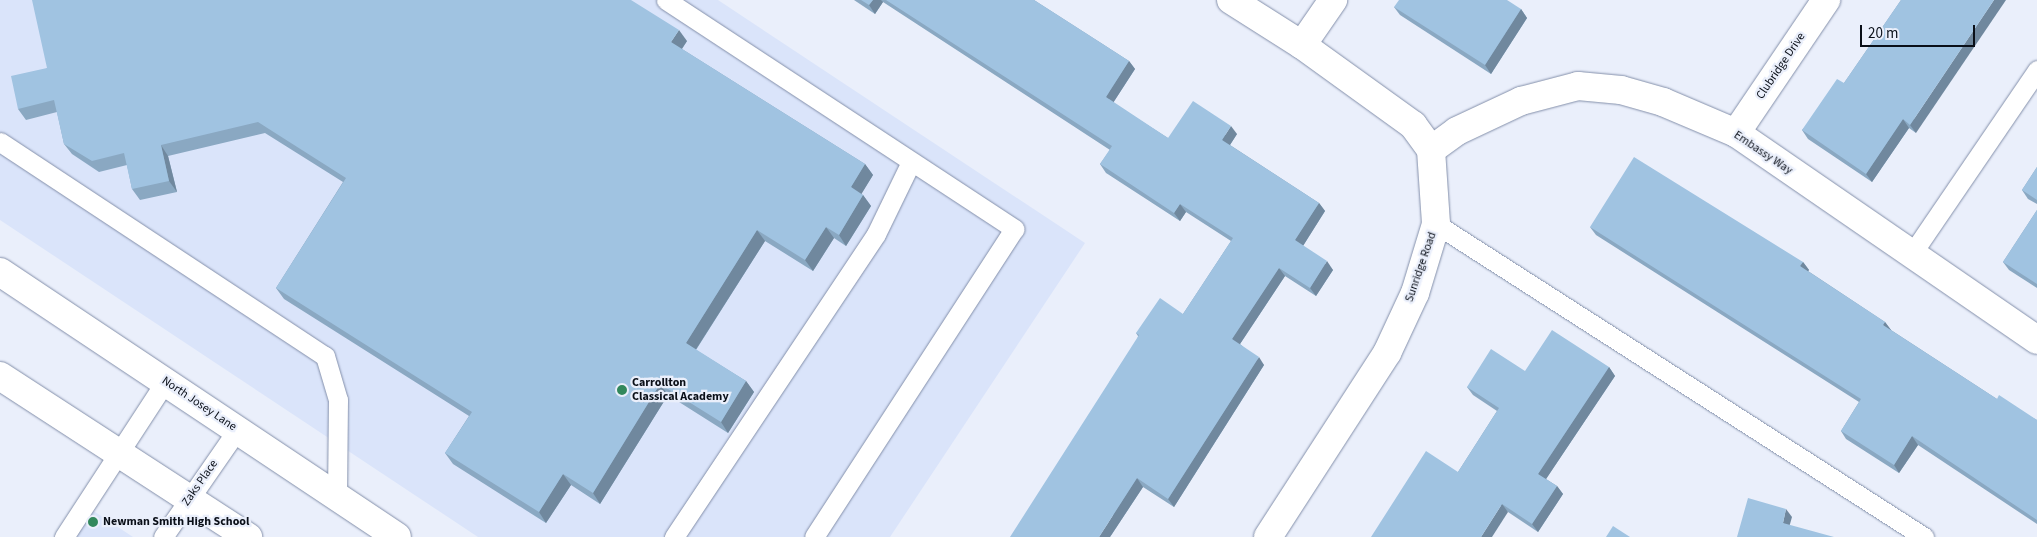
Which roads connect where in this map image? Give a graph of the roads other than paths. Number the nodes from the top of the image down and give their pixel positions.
1 (666, 0) edge
2 (1230, 0) edge
3 (1333, 0) edge
4 (1826, 0) edge
5 (1302, 45) junction
6 (2037, 70) edge
7 (1736, 133) junction
8 (0, 142) edge
9 (1431, 150) junction
10 (911, 162) junction
11 (1436, 224) junction
12 (1911, 255) junction
13 (0, 272) edge
14 (2037, 340) edge
15 (0, 376) edge
16 (165, 382) junction
17 (237, 430) junction
18 (120, 452) junction
19 (189, 497) junction
20 (337, 497) junction
21 (64, 537) edge
22 (163, 537) edge
23 (248, 537) edge
24 (397, 537) edge
25 (674, 537) edge
26 (814, 537) edge
27 (1268, 537) edge
28 (1924, 537) edge

1 - 10 lane
2 - 5 street
3 - 5 street
4 - 7 street, Clubridge Drive
5 - 9 street
6 - 12 lane
7 - 9 street, Embassy Way
7 - 12 street, Embassy Way
8 - 20 lane
9 - 11 street, Sunridge Road
10 - 25 lane
10 - 26 lane
11 - 27 street, Sunridge Road
11 - 28 lane
12 - 14 street, Embassy Way
13 - 16 street, North Josey Lane
15 - 18 street
16 - 17 street, North Josey Lane
16 - 18 lane
17 - 19 lane, Zaks Place
17 - 20 street, North Josey Lane
18 - 19 street
18 - 21 lane
19 - 22 lane, Zaks Place
19 - 23 street
20 - 24 street, North Josey Lane

